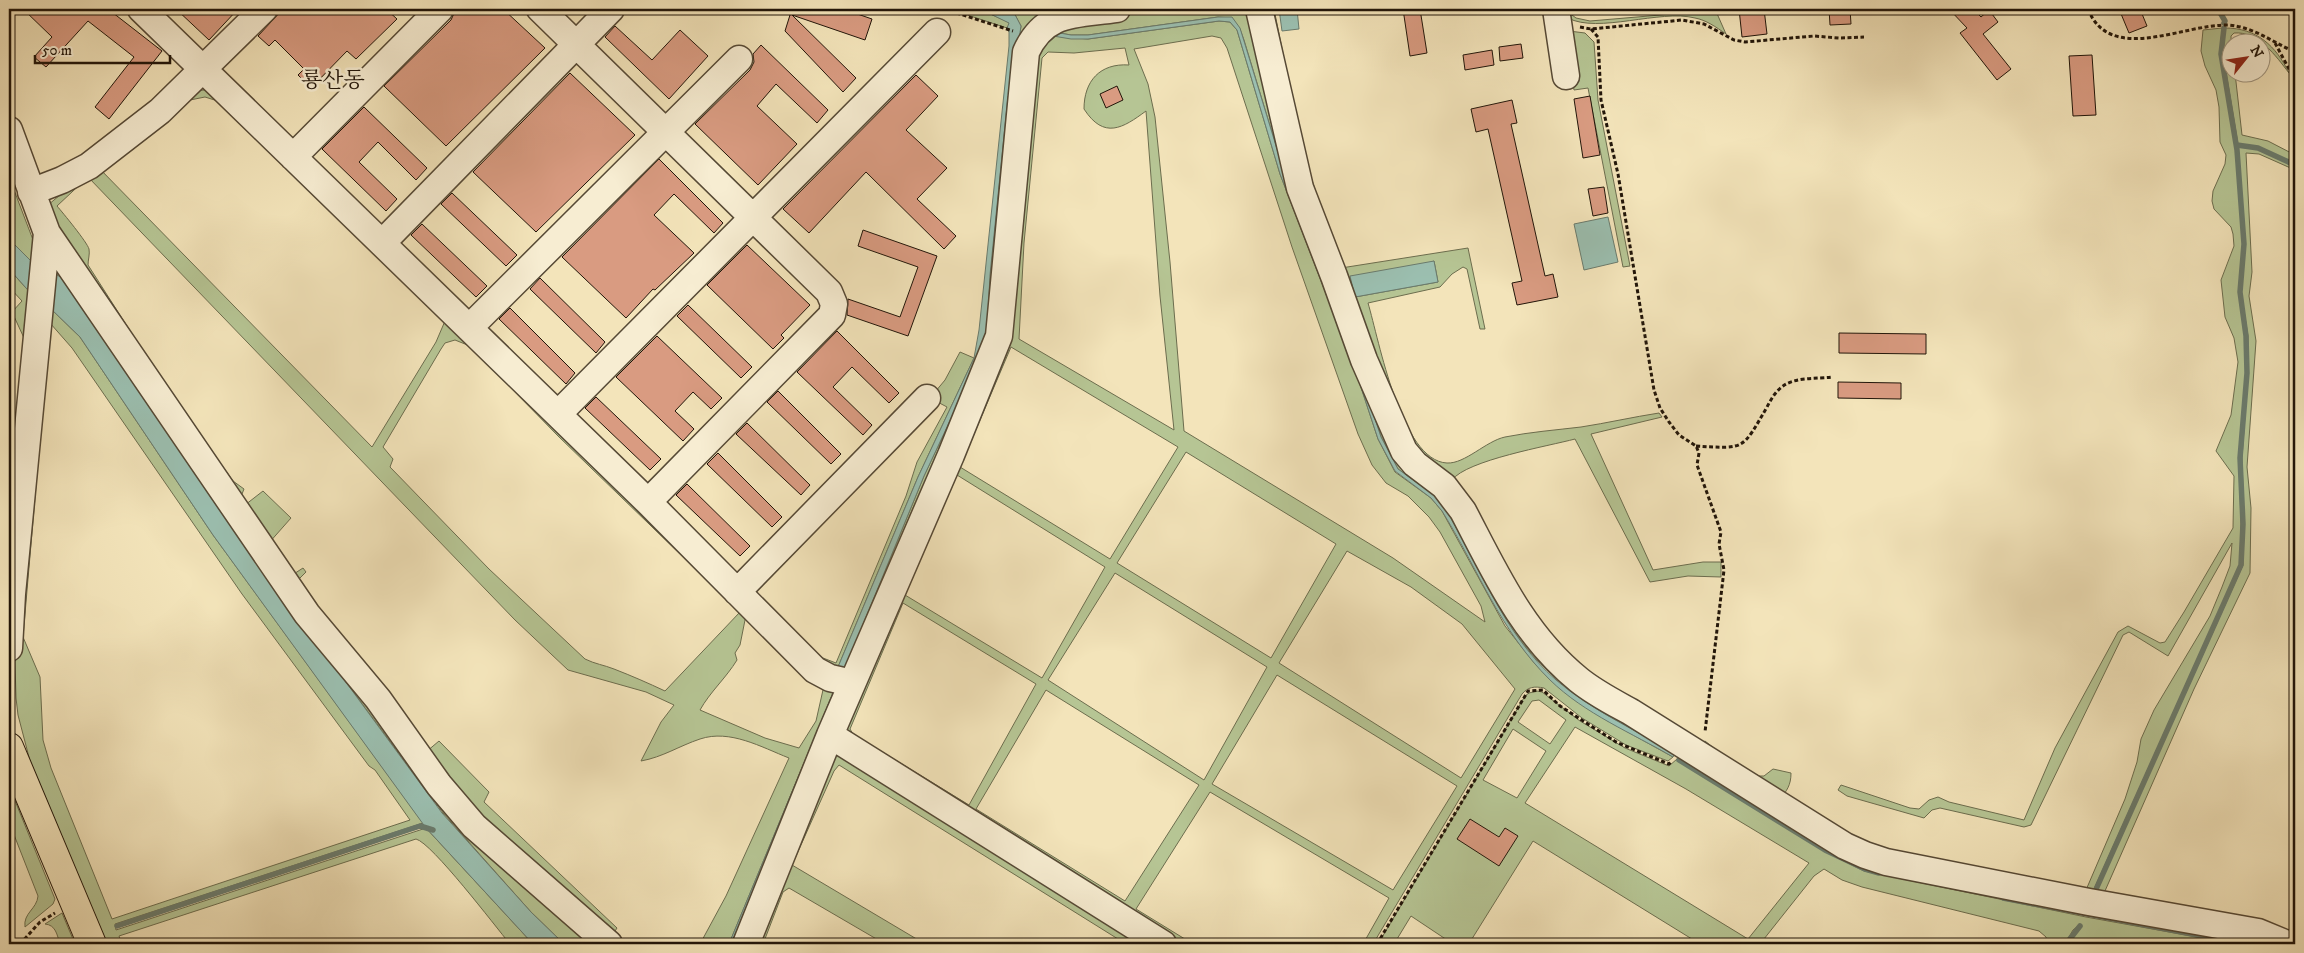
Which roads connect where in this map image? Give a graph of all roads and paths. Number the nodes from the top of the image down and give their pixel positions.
1 (141, 9) edge
2 (264, 9) edge
3 (440, 9) edge
4 (540, 9) edge
5 (611, 9) edge
6 (1117, 9) edge
7 (1259, 9) edge
8 (2088, 9) edge
9 (1558, 16) edge
10 (941, 21) edge
11 (1005, 28) dead end
12 (1592, 28) junction
13 (1864, 37) dead end
14 (2273, 41) junction
15 (576, 43) junction
16 (2295, 52) edge
17 (739, 59) dead end
18 (204, 69) junction
19 (1566, 76) dead end
20 (2295, 80) edge
21 (9, 130) edge
22 (666, 132) junction
23 (293, 156) junction
24 (31, 192) junction
25 (753, 218) junction
26 (47, 233) junction
27 (382, 243) junction
28 (469, 328) junction
29 (1832, 377) dead end
30 (927, 398) dead end
31 (558, 414) junction
32 (1696, 446) junction
33 (648, 502) junction
34 (737, 592) junction
35 (9, 648) edge
36 (852, 683) junction
37 (830, 735) junction
38 (9, 747) edge
39 (1690, 748) junction
40 (75, 904) junction
41 (20, 944) edge
42 (92, 944) edge
43 (609, 944) edge
44 (746, 944) edge
45 (1163, 944) edge
46 (1376, 944) edge
47 (2287, 944) edge

1 - 18 street
2 - 18 street
3 - 23 street
4 - 15 street
5 - 15 street
6 - 36 street
7 - 39 street
8 - 14 path
9 - 12 path
9 - 19 street
10 - 11 path
10 - 25 street
12 - 13 path
12 - 32 path
14 - 16 path
14 - 20 path
15 - 22 street
15 - 27 street
17 - 22 street
18 - 23 street
18 - 24 street
21 - 24 street
22 - 25 street
22 - 28 street
23 - 27 street
24 - 26 street
25 - 31 street
25 - 33 street
26 - 35 street
26 - 43 street
27 - 28 street
28 - 31 street
29 - 32 path
30 - 34 street
31 - 33 street
32 - 39 path
33 - 34 street
34 - 36 street
36 - 37 street
37 - 44 street
37 - 45 street
38 - 40 main road
39 - 46 path
39 - 47 street
40 - 41 path
40 - 42 main road

